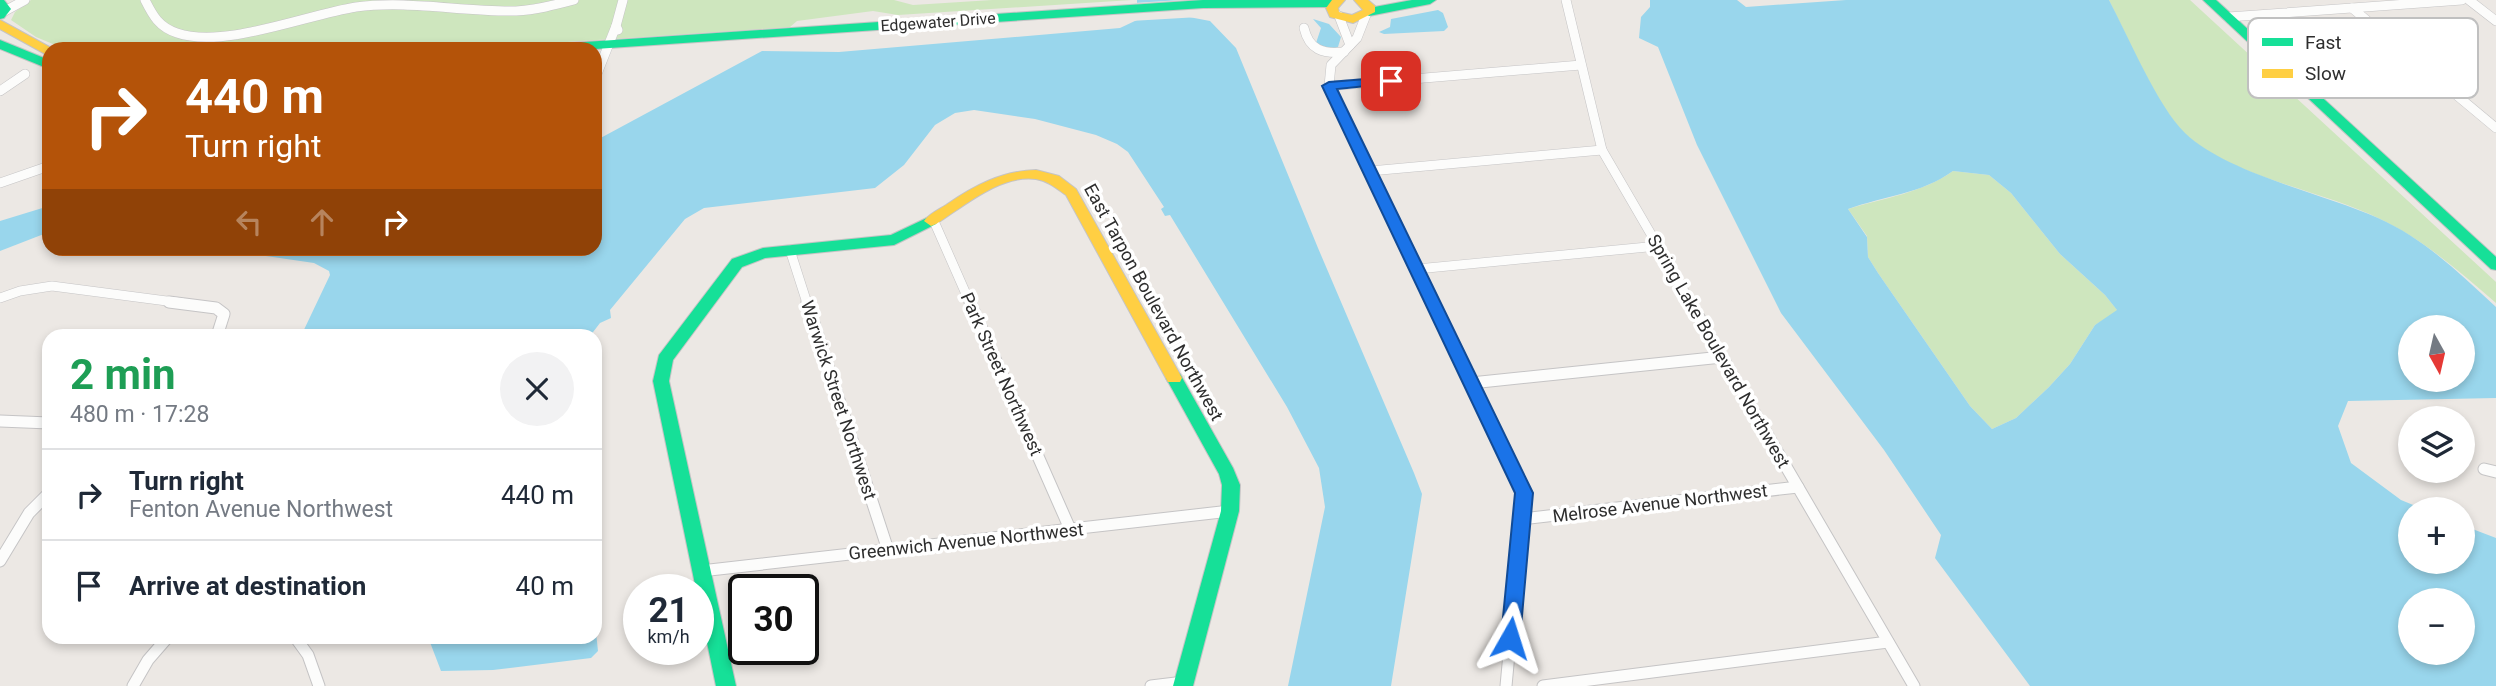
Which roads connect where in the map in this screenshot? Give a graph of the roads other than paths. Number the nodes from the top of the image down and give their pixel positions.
1 (26, 0) edge
2 (145, 0) edge
3 (574, 0) edge
4 (623, 0) edge
5 (1430, 0) edge
6 (1566, 0) edge
7 (2209, 0) edge
8 (2462, 0) edge
9 (2469, 0) edge
10 (1366, 6) edge
11 (1337, 8) edge
12 (2352, 8) junction
13 (1, 9) edge
14 (2228, 17) junction
15 (2364, 18) edge
16 (2496, 21) edge
17 (1304, 29) dead end
18 (2248, 36) edge
19 (608, 42) edge
20 (0, 44) edge
21 (42, 46) edge
22 (1347, 48) junction
23 (602, 59) edge
24 (42, 63) edge
25 (1581, 65) junction
26 (25, 74) dead end
27 (1329, 86) junction
28 (0, 90) edge
29 (2316, 98) edge
30 (2460, 98) edge
31 (2496, 128) edge
32 (1602, 150) junction
33 (42, 168) edge
34 (1370, 171) junction
35 (0, 183) edge
36 (933, 219) junction
37 (1658, 246) junction
38 (790, 250) junction
39 (2496, 265) edge
40 (1417, 269) junction
41 (0, 298) edge
42 (220, 329) edge
43 (1722, 357) junction
44 (1471, 383) junction
45 (0, 421) edge
46 (42, 423) edge
47 (1798, 486) junction
48 (42, 500) edge
49 (1230, 511) junction
50 (1522, 519) junction
51 (1070, 529) junction
52 (888, 550) junction
53 (0, 561) edge
54 (701, 571) junction
55 (1888, 642) junction
56 (162, 644) edge
57 (300, 644) edge
58 (1183, 684) edge
59 (133, 686) edge
60 (319, 686) edge
61 (726, 686) edge
62 (1151, 686) edge
63 (1506, 686) edge
64 (1543, 686) edge
65 (1914, 686) edge

1 - 13 street
2 - 3 street
4 - 19 street
5 - 10 street
6 - 25 street, Spring Lake Boulevard Northwest
7 - 14 street
8 - 12 street
9 - 16 street
10 - 11 street, Edgewater Drive
10 - 22 street
11 - 19 street, Edgewater Drive
11 - 22 street
12 - 14 street
12 - 15 street
13 - 21 street
14 - 18 street
17 - 22 street
19 - 23 street
20 - 24 street
22 - 27 street
25 - 27 street
25 - 32 street, Spring Lake Boulevard Northwest
26 - 28 street
27 - 34 street
29 - 39 street
30 - 31 street
32 - 34 street
32 - 37 street, Spring Lake Boulevard Northwest
33 - 35 street
34 - 40 street
36 - 38 street, East Tarpon Boulevard Northwest
36 - 49 street, East Tarpon Boulevard Northwest
36 - 51 street, Park Street Northwest
37 - 40 street
37 - 43 street, Spring Lake Boulevard Northwest
38 - 52 street, Warwick Street Northwest
38 - 54 street, East Tarpon Boulevard Northwest
40 - 44 street
41 - 42 street
43 - 44 street
43 - 47 street, Spring Lake Boulevard Northwest
44 - 50 street
45 - 46 street
47 - 50 street, Melrose Avenue Northwest
47 - 55 street, Spring Lake Boulevard Northwest
48 - 53 street
49 - 51 street, Greenwich Avenue Northwest
49 - 58 street, East Tarpon Boulevard Northwest
50 - 63 street
51 - 52 street, Greenwich Avenue Northwest
52 - 54 street, Greenwich Avenue Northwest
54 - 61 street, East Tarpon Boulevard Northwest
55 - 64 street
55 - 65 street, Spring Lake Boulevard Northwest
56 - 59 street
57 - 60 street
58 - 62 street

